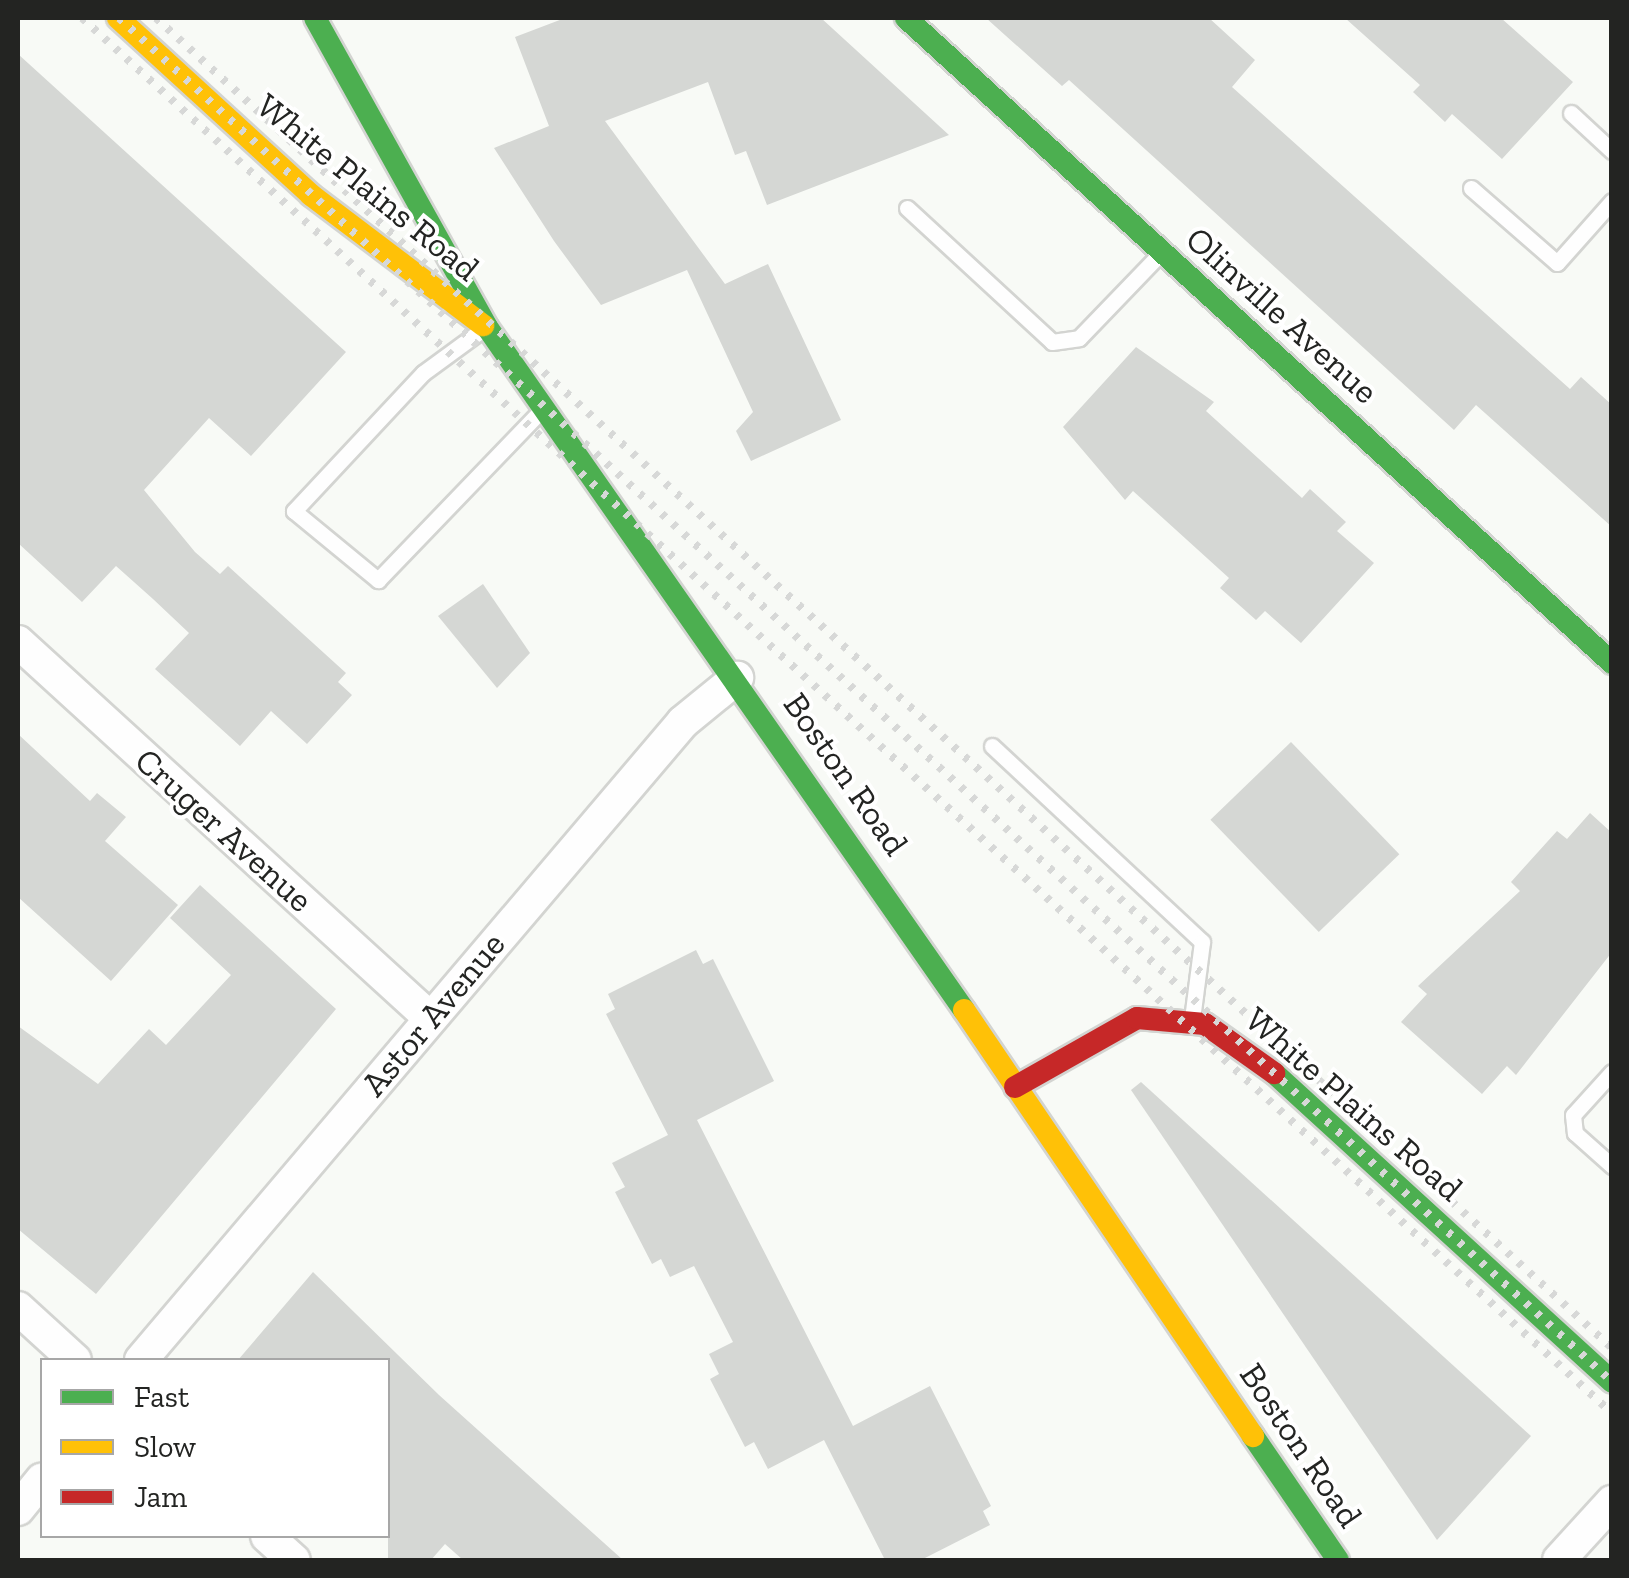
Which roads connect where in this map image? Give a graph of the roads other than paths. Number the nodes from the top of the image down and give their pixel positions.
1 (118, 18) edge
2 (315, 18) edge
3 (906, 18) edge
4 (1571, 113) dead end
5 (1612, 150) edge
6 (1471, 188) dead end
7 (1612, 202) edge
8 (907, 208) dead end
9 (1162, 252) junction
10 (487, 327) junction
11 (546, 407) junction
12 (18, 642) edge
13 (1612, 663) edge
14 (736, 678) junction
15 (992, 746) dead end
16 (430, 1018) junction
17 (1192, 1019) junction
18 (1612, 1072) edge
19 (1015, 1087) junction
20 (1612, 1166) edge
21 (18, 1308) edge
22 (73, 1358) edge
23 (144, 1358) edge
24 (1612, 1382) edge
25 (40, 1482) edge
26 (1612, 1502) edge
27 (18, 1509) edge
28 (269, 1538) edge
29 (294, 1560) edge
30 (1338, 1560) edge
31 (1559, 1560) edge

1 - 10 main road, White Plains Road
2 - 10 main road, Boston Road
3 - 9 main road, Olinville Avenue
4 - 5 lane
6 - 7 lane
8 - 9 lane
9 - 13 main road, Olinville Avenue
10 - 11 main road, Boston Road
10 - 11 lane
11 - 14 main road, Boston Road
12 - 16 street, Cruger Avenue
14 - 16 street, Astor Avenue
14 - 19 main road, Boston Road
15 - 17 lane
16 - 23 street, Astor Avenue
17 - 19 main road, White Plains Road
17 - 24 main road, White Plains Road
18 - 20 lane
19 - 30 main road, Boston Road
21 - 22 street
25 - 27 street
26 - 31 street
28 - 29 street

